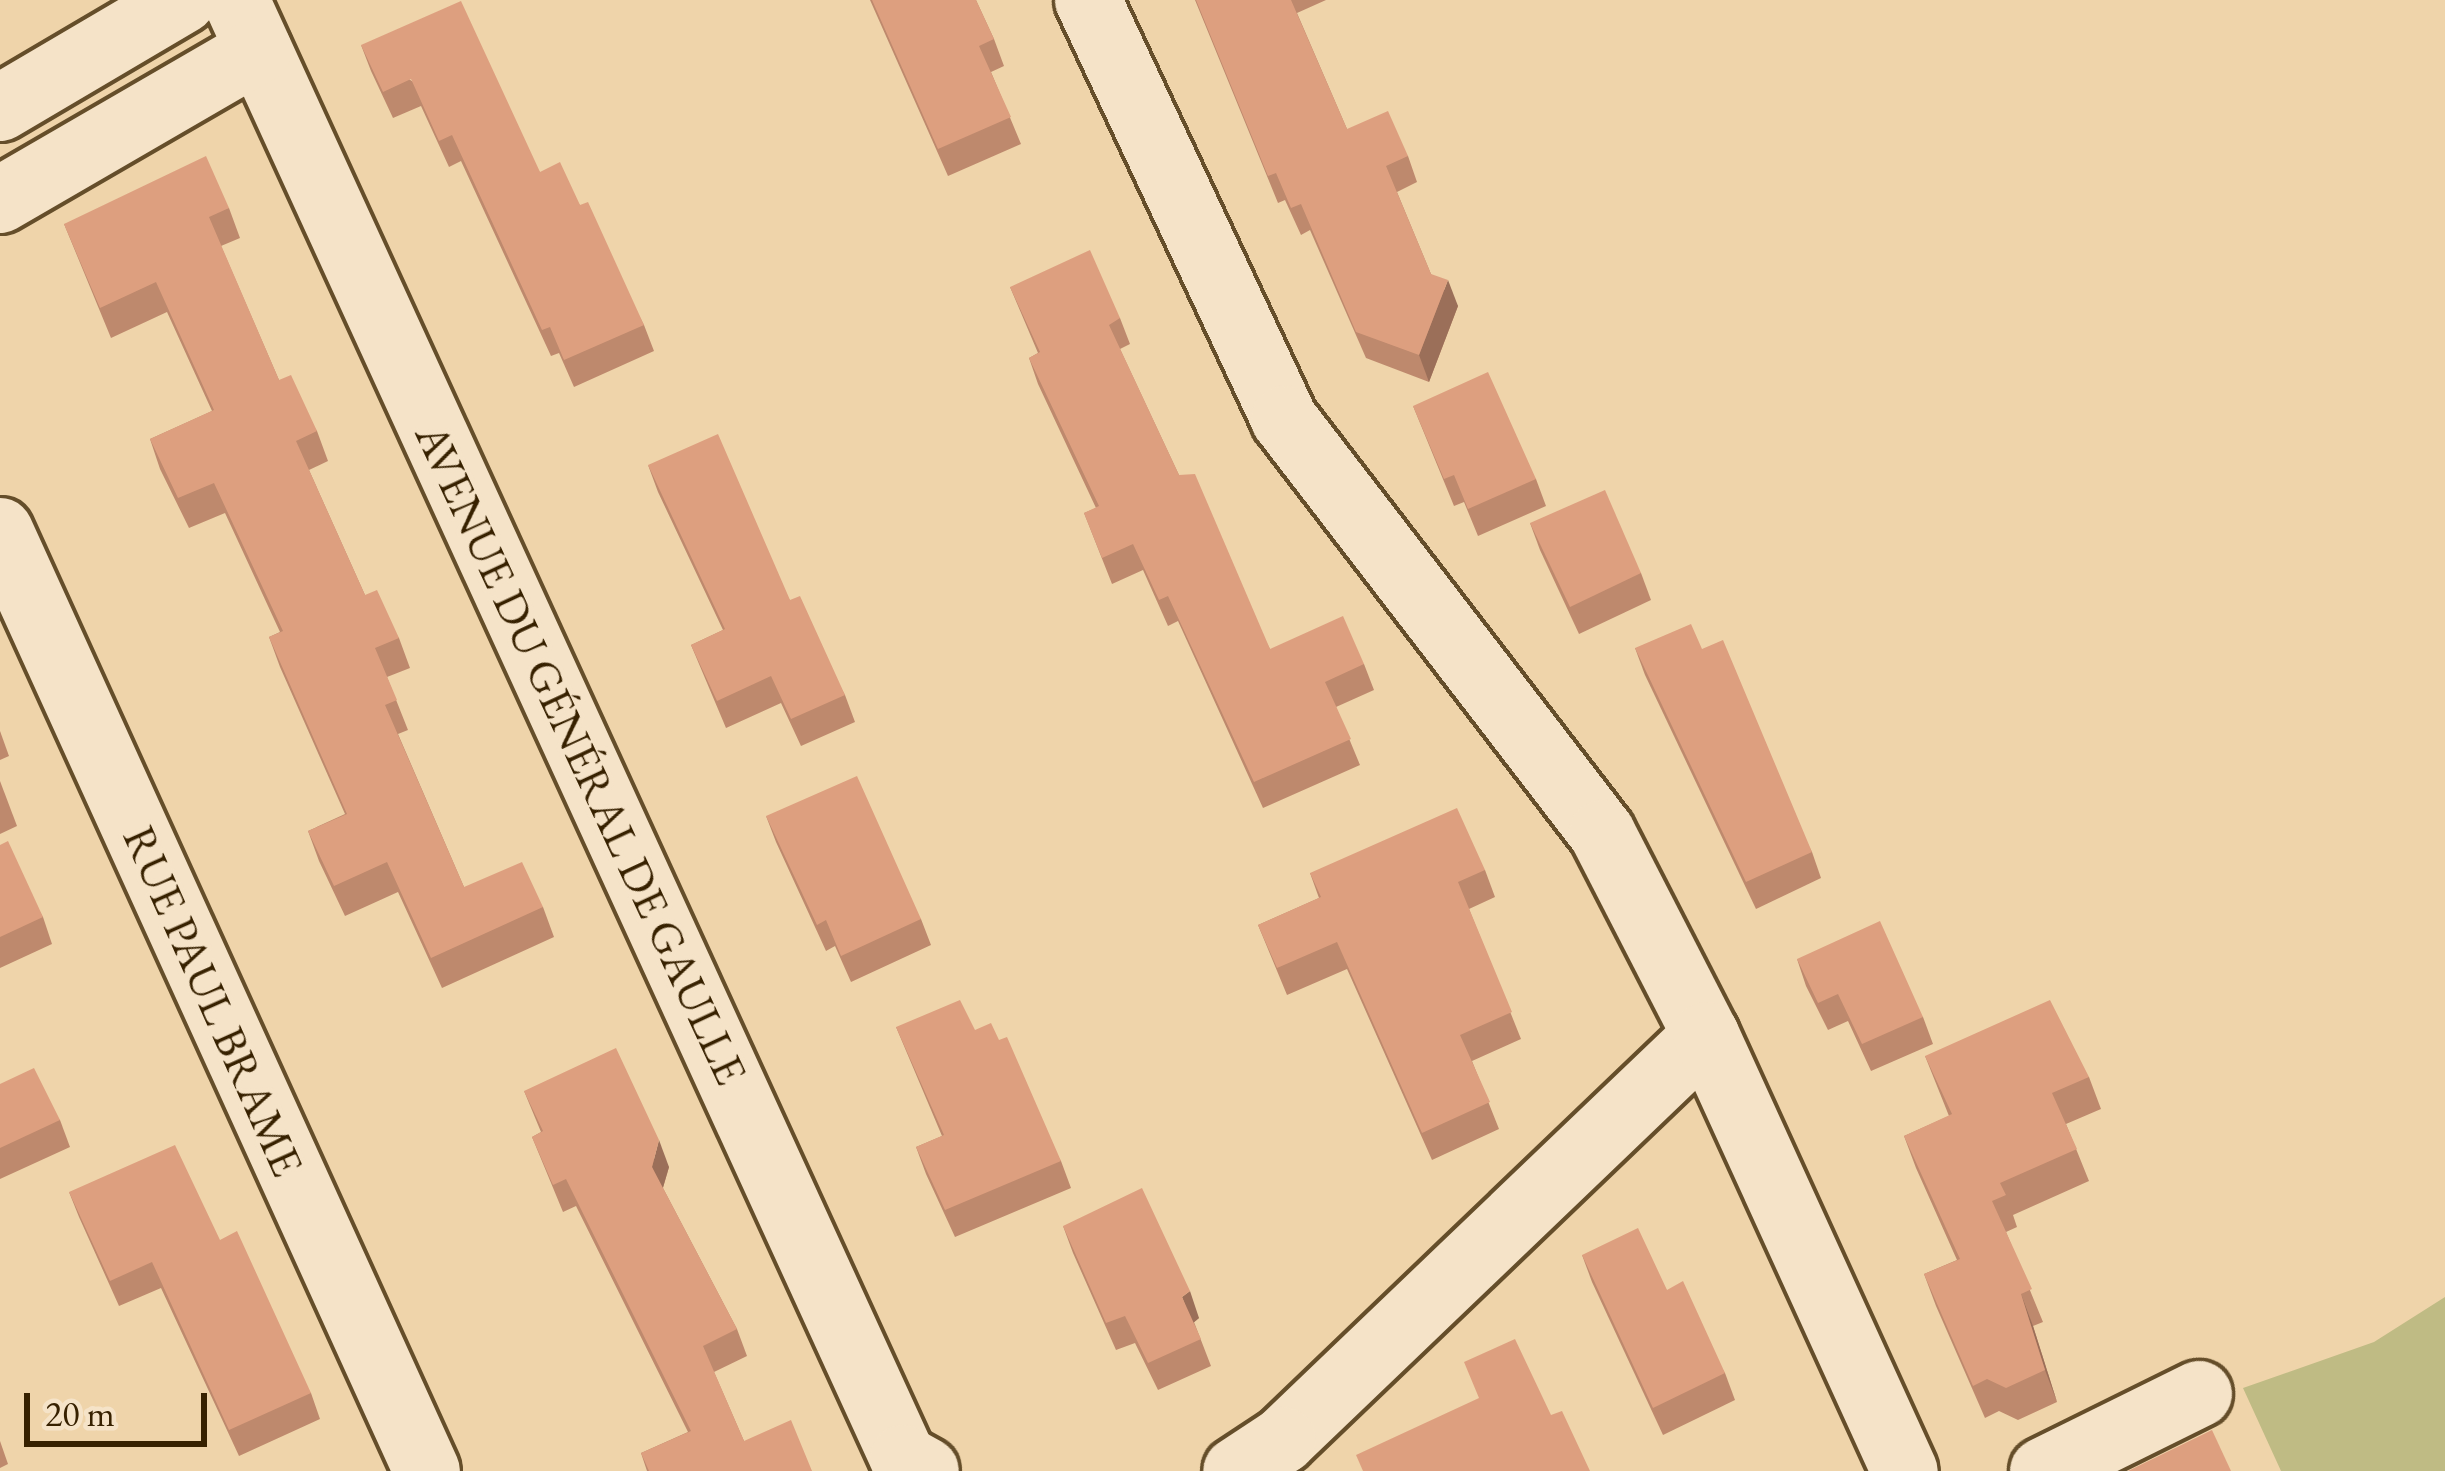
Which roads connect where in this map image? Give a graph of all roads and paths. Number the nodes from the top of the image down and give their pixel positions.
1 (183, 0) edge
2 (1088, 0) edge
3 (248, 25) edge
4 (0, 108) edge
5 (0, 200) edge
6 (0, 531) edge
7 (1706, 1035) junction
8 (2199, 1394) dead end
9 (913, 1466) edge
10 (427, 1471) edge
11 (1235, 1471) edge
12 (1905, 1471) edge
13 (2043, 1471) edge

1 - 4 street
2 - 7 street
3 - 5 street, AVENUE DU GÉNÉRAL DE GAULLE
3 - 9 street, AVENUE DU GÉNÉRAL DE GAULLE
6 - 10 street, RUE PAUL BRAME
7 - 11 street
7 - 12 street
8 - 13 street

